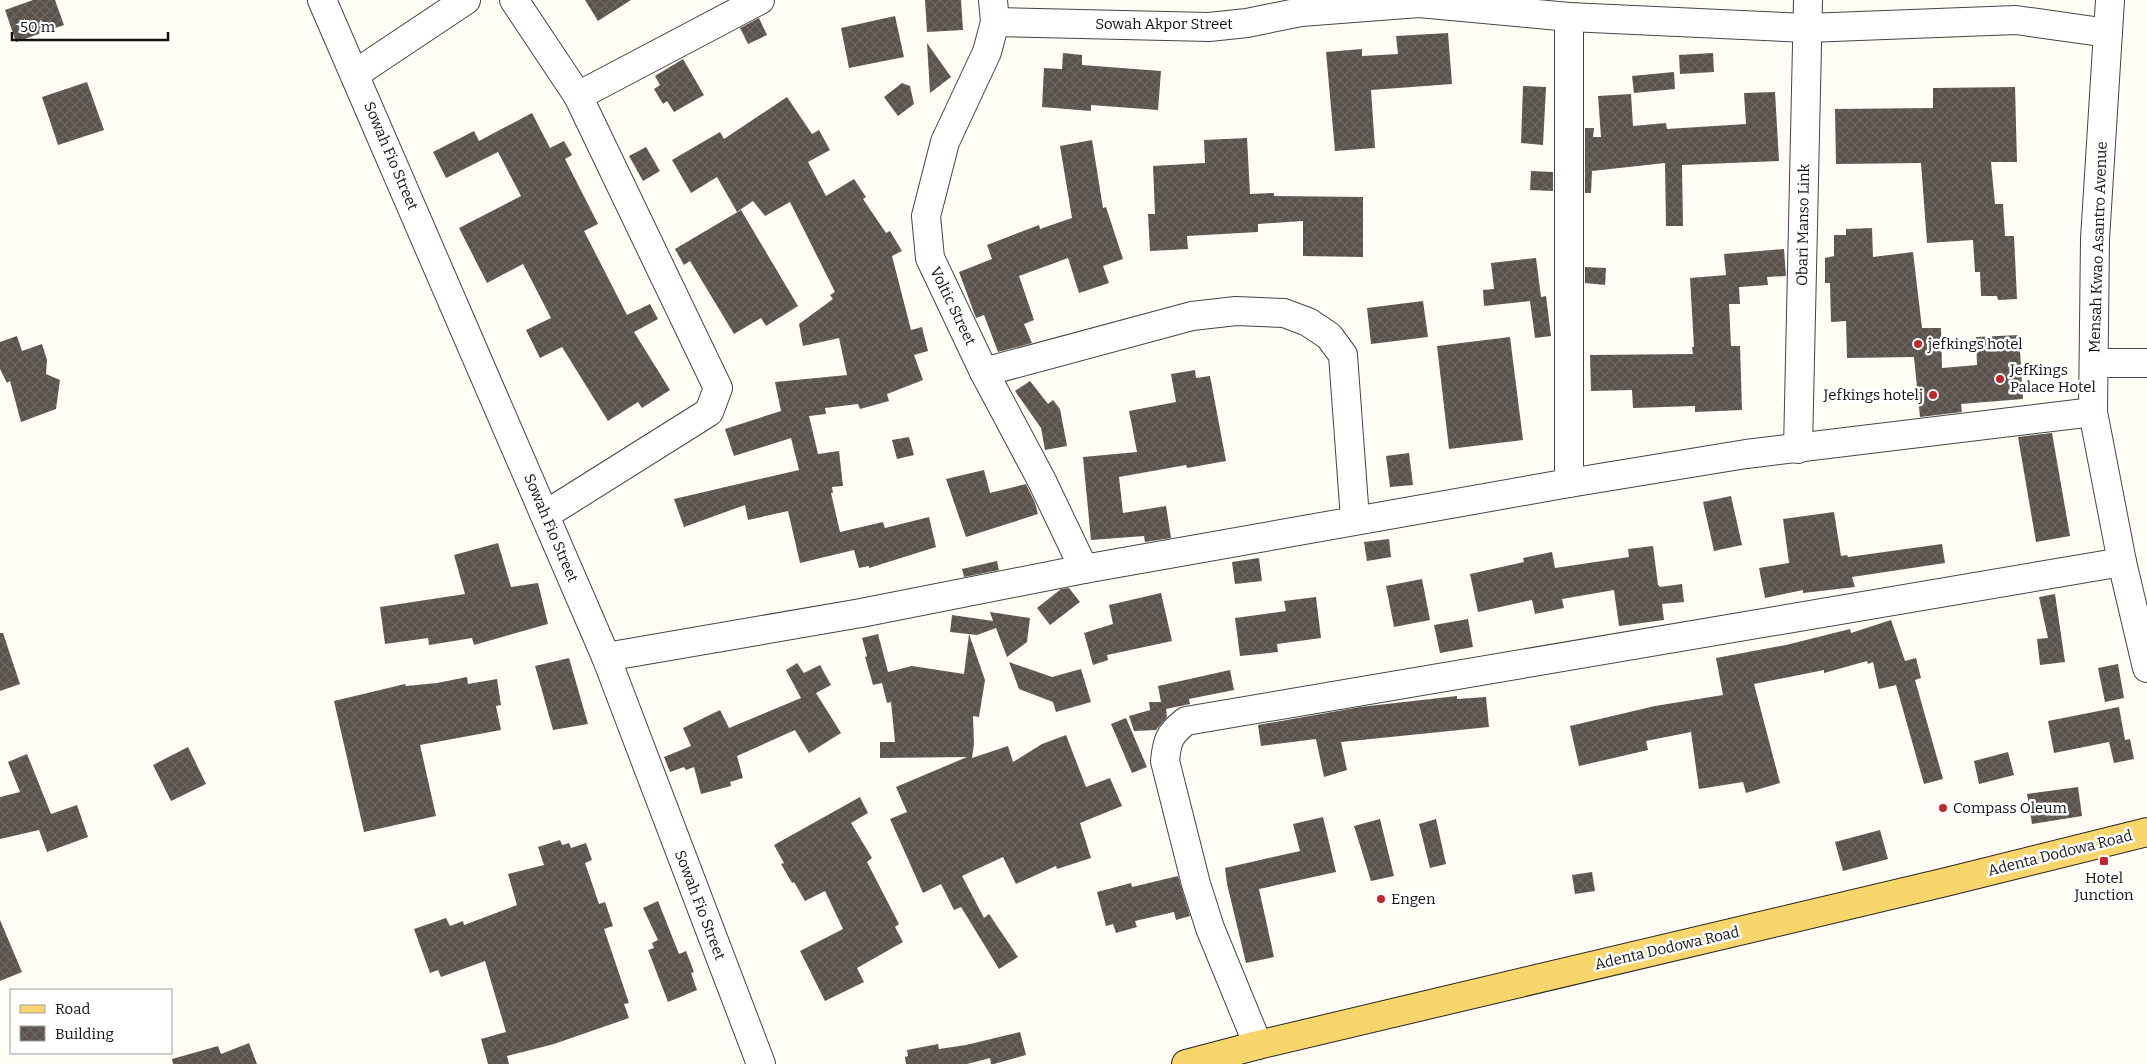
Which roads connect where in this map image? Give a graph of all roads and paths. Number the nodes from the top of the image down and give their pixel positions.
1 (322, 0) edge
2 (466, 0) edge
3 (514, 0) edge
4 (760, 0) edge
5 (1808, 0) edge
6 (2110, 0) edge
7 (1302, 6) edge
8 (2016, 10) edge
9 (994, 11) edge
10 (1570, 17) junction
11 (1807, 28) junction
12 (2108, 32) junction
13 (355, 74) junction
14 (578, 96) junction
15 (2094, 363) junction
16 (2147, 363) edge
17 (984, 372) junction
18 (2093, 412) junction
19 (1798, 449) junction
20 (1568, 483) junction
21 (545, 515) junction
22 (1355, 520) junction
23 (2122, 562) junction
24 (1084, 569) junction
25 (606, 657) junction
26 (2147, 668) edge
27 (2147, 832) edge
28 (1258, 1045) junction
29 (761, 1064) edge
30 (1186, 1064) edge

1 - 13 street, Sowah Fio Street
2 - 13 street
3 - 14 street
4 - 14 street
5 - 11 street, Obari Manso Link
6 - 12 street, Mensah Kwao Asantro Avenue
7 - 9 street, Sowah Akpor Street
7 - 10 street, Sowah Akpor Street
8 - 11 street, Sowah Akpor Street
8 - 12 street, Sowah Akpor Street
9 - 17 street, Voltic Street
10 - 11 street, Sowah Akpor Street
10 - 20 street
11 - 19 street, Obari Manso Link
12 - 15 street, Mensah Kwao Asantro Avenue
13 - 21 street, Sowah Fio Street
14 - 21 street
15 - 16 street
15 - 18 street, Mensah Kwao Asantro Avenue
17 - 22 street
17 - 24 street, Voltic Street
18 - 19 street
18 - 23 street, Mensah Kwao Asantro Avenue
19 - 20 street
20 - 22 street
21 - 25 street, Sowah Fio Street
22 - 24 street
23 - 26 street, Mensah Kwao Asantro Avenue
23 - 28 street
24 - 25 street
25 - 29 street, Sowah Fio Street
27 - 28 main road, Adenta Dodowa Road
28 - 30 main road, Adenta Dodowa Road

